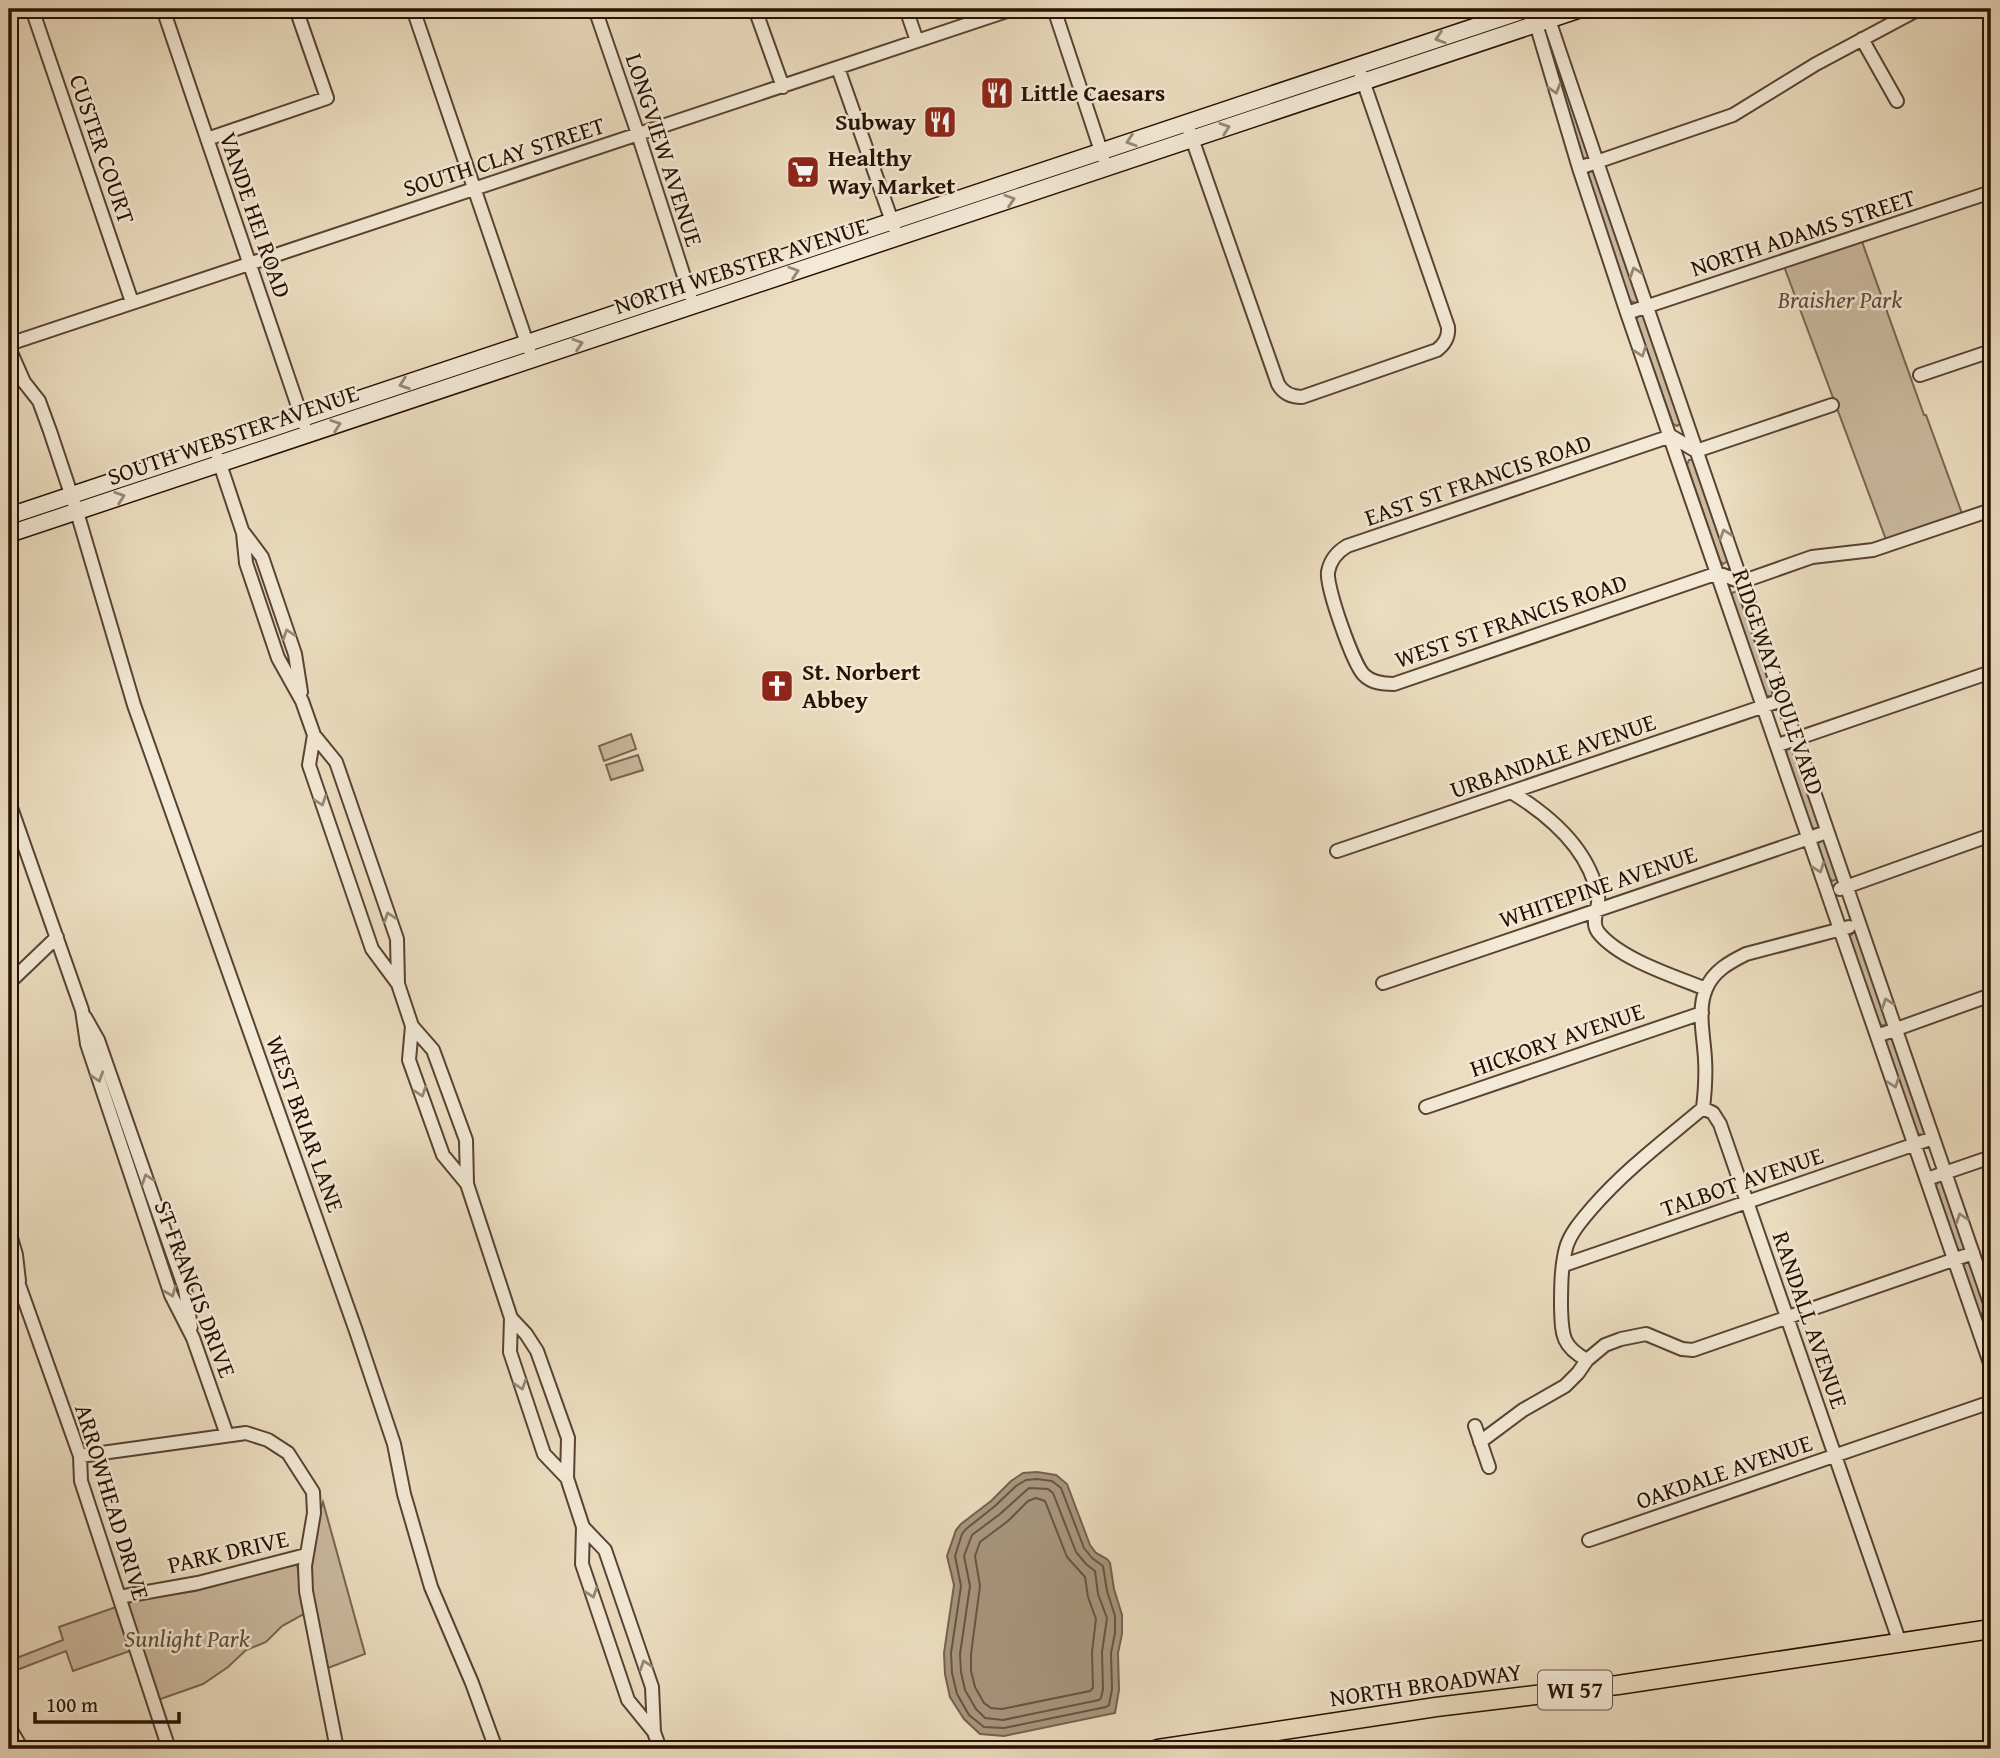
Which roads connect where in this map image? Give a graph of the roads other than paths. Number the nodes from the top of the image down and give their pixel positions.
1 (32, 9) edge
2 (296, 9) edge
3 (413, 9) edge
4 (595, 9) edge
5 (755, 9) edge
6 (906, 9) edge
7 (1013, 9) edge
8 (1054, 9) edge
9 (1581, 9) edge
10 (1919, 9) edge
11 (167, 10) edge
12 (1539, 14) edge
13 (1863, 39) junction
14 (917, 41) junction
15 (1358, 65) junction
16 (838, 68) junction
17 (1363, 82) junction
18 (783, 87) junction
19 (1897, 101) dead end
20 (1186, 122) junction
21 (638, 134) junction
22 (207, 139) junction
23 (1192, 139) junction
24 (1101, 151) junction
25 (1597, 162) junction
26 (1106, 168) junction
27 (1579, 168) junction
28 (475, 188) junction
29 (1991, 192) edge
30 (891, 221) junction
31 (897, 238) junction
32 (250, 263) junction
33 (688, 289) junction
34 (132, 302) junction
35 (693, 306) junction
36 (1647, 306) junction
37 (1628, 313) junction
38 (527, 343) junction
39 (9, 346) edge
40 (1991, 351) edge
41 (533, 359) junction
42 (468, 362) joint
43 (1920, 375) dead end
44 (472, 380) joint
45 (1832, 405) dead end
46 (302, 418) junction
47 (307, 435) junction
48 (1671, 436) junction
49 (215, 447) junction
50 (1696, 451) junction
51 (220, 463) junction
52 (71, 495) junction
53 (1991, 510) edge
54 (77, 512) junction
55 (9, 516) edge
56 (9, 534) edge
57 (1718, 573) junction
58 (1741, 582) junction
59 (1330, 591) joint
60 (1991, 672) edge
61 (1782, 699) junction
62 (1764, 706) junction
63 (314, 735) junction
64 (1796, 739) junction
65 (1778, 745) junction
66 (1511, 792) junction
67 (9, 802) edge
68 (1827, 832) junction
69 (1991, 835) edge
70 (1809, 838) junction
71 (1337, 851) dead end
72 (1846, 886) junction
73 (1828, 892) junction
74 (1597, 910) junction
75 (1859, 923) junction
76 (1841, 929) junction
77 (57, 937) junction
78 (9, 983) edge
79 (398, 984) junction
80 (1383, 984) dead end
81 (1706, 989) junction
82 (1991, 995) edge
83 (1702, 1013) junction
84 (412, 1026) junction
85 (1896, 1028) junction
86 (1877, 1036) junction
87 (1426, 1107) dead end
88 (1703, 1108) junction
89 (1933, 1138) junction
90 (1915, 1145) junction
91 (1991, 1157) edge
92 (1945, 1173) junction
93 (1927, 1180) junction
94 (467, 1184) junction
95 (1747, 1202) junction
96 (9, 1231) edge
97 (1973, 1253) junction
98 (1954, 1259) junction
99 (1564, 1265) junction
100 (9, 1269) edge
101 (19, 1285) junction
102 (1991, 1306) edge
103 (1787, 1317) junction
104 (511, 1318) junction
105 (1991, 1318) edge
106 (1977, 1323) junction
107 (1587, 1360) junction
108 (1991, 1366) edge
109 (1991, 1402) edge
110 (1475, 1426) dead end
111 (227, 1435) junction
112 (1480, 1442) junction
113 (80, 1456) junction
114 (1835, 1456) junction
115 (1489, 1467) dead end
116 (567, 1478) junction
117 (583, 1527) junction
118 (1589, 1540) dead end
119 (306, 1555) junction
120 (119, 1597) junction
121 (1991, 1629) edge
122 (1900, 1643) junction
123 (9, 1727) edge
124 (654, 1732) junction
125 (22, 1749) edge
126 (169, 1749) edge
127 (337, 1749) edge
128 (496, 1749) edge
129 (660, 1749) edge
130 (1158, 1749) edge

1 - 34 street, CUSTER COURT
2 - 22 street
3 - 28 street
4 - 21 street, LONGVIEW AVENUE
5 - 18 street
6 - 14 street
7 - 14 street, SOUTH CLAY STREET
8 - 24 street
9 - 12 main road, NORTH WEBSTER AVENUE
10 - 13 street
11 - 22 street, VANDE HEI ROAD
12 -> 15 main road, NORTH WEBSTER AVENUE
12 - 17 main road, NORTH WEBSTER AVENUE
12 - 25 street, RIDGEWAY BOULEVARD
12 -> 27 street, RIDGEWAY BOULEVARD
13 - 19 street
13 - 25 street
14 - 16 street, SOUTH CLAY STREET
15 - 17 street
15 - 20 main road, NORTH WEBSTER AVENUE
16 - 18 street, SOUTH CLAY STREET
16 - 30 street
23 -> 17 main road, NORTH WEBSTER AVENUE
17 - 23 street
18 - 21 street, SOUTH CLAY STREET
20 - 23 street
20 -> 24 main road, NORTH WEBSTER AVENUE
21 - 28 street, SOUTH CLAY STREET
21 - 33 street, LONGVIEW AVENUE
22 - 32 street, VANDE HEI ROAD
23 - 26 main road, NORTH WEBSTER AVENUE
24 - 26 street
24 - 30 main road, NORTH WEBSTER AVENUE
25 - 27 street
36 -> 25 street, RIDGEWAY BOULEVARD
31 -> 26 main road, NORTH WEBSTER AVENUE
27 - 37 street, RIDGEWAY BOULEVARD
28 - 32 street, SOUTH CLAY STREET
28 - 38 street
29 - 36 street, NORTH ADAMS STREET
30 - 31 street
30 - 33 main road, NORTH WEBSTER AVENUE
35 -> 31 main road, NORTH WEBSTER AVENUE
32 - 34 street, SOUTH CLAY STREET
32 - 46 street, VANDE HEI ROAD
33 - 35 street, LONGVIEW AVENUE
33 - 38 main road, NORTH WEBSTER AVENUE
34 - 39 street, SOUTH CLAY STREET
41 -> 35 main road, NORTH WEBSTER AVENUE
36 - 37 street, NORTH ADAMS STREET
36 - 50 street, RIDGEWAY BOULEVARD
37 -> 48 street, RIDGEWAY BOULEVARD
38 - 41 street
38 - 42 main road, NORTH WEBSTER AVENUE
39 - 52 street, WEST BRIAR LANE
40 - 43 street
41 - 44 main road, NORTH WEBSTER AVENUE
42 -> 46 main road, SOUTH WEBSTER AVENUE
47 -> 44 main road, SOUTH WEBSTER AVENUE
45 - 50 street
46 - 47 street, VANDE HEI ROAD
46 - 49 main road, SOUTH WEBSTER AVENUE
47 - 51 main road, SOUTH WEBSTER AVENUE
48 - 50 street
48 - 57 street, RIDGEWAY BOULEVARD
48 - 59 street, EAST ST FRANCIS ROAD
49 - 51 street
49 - 52 main road, SOUTH WEBSTER AVENUE
58 -> 50 street, RIDGEWAY BOULEVARD
54 -> 51 main road, SOUTH WEBSTER AVENUE
51 - 63 street
52 - 54 street, WEST BRIAR LANE
52 - 55 main road, SOUTH WEBSTER AVENUE
53 - 58 street
54 - 56 main road, SOUTH WEBSTER AVENUE
54 - 128 street, WEST BRIAR LANE
57 - 58 street
57 - 59 street, WEST ST FRANCIS ROAD
57 - 62 street, RIDGEWAY BOULEVARD
58 - 61 street, RIDGEWAY BOULEVARD
60 - 64 street
61 - 62 street, URBANDALE AVENUE
61 - 64 street, RIDGEWAY BOULEVARD
62 - 65 street, RIDGEWAY BOULEVARD
62 - 66 street, URBANDALE AVENUE
79 -> 63 street
63 -> 79 street
64 - 65 street
64 - 68 street, RIDGEWAY BOULEVARD
65 - 70 street, RIDGEWAY BOULEVARD
66 - 71 street, URBANDALE AVENUE
66 - 74 street
67 - 77 street, ST FRANCIS DRIVE
68 - 70 street, WHITEPINE AVENUE
68 - 72 street, RIDGEWAY BOULEVARD
69 - 72 street
70 -> 73 street, RIDGEWAY BOULEVARD
70 - 74 street, WHITEPINE AVENUE
72 - 73 street
72 - 75 street, RIDGEWAY BOULEVARD
73 - 76 street, RIDGEWAY BOULEVARD
74 - 80 street, WHITEPINE AVENUE
74 - 81 street
75 - 76 street
85 -> 75 street, RIDGEWAY BOULEVARD
76 - 81 street
76 - 86 street, RIDGEWAY BOULEVARD
77 - 78 street
77 - 111 street, ST FRANCIS DRIVE
79 - 84 street
81 - 83 street
82 - 85 street
83 - 87 street, HICKORY AVENUE
83 - 88 street
84 - 94 street
84 -> 94 street
85 - 86 street
85 - 89 street, RIDGEWAY BOULEVARD
86 -> 90 street, RIDGEWAY BOULEVARD
88 - 95 street, RANDALL AVENUE
88 - 99 street
89 - 90 street, TALBOT AVENUE
89 - 92 street, RIDGEWAY BOULEVARD
90 - 93 street, RIDGEWAY BOULEVARD
90 - 95 street, TALBOT AVENUE
91 - 92 street
92 - 93 street
97 -> 92 street, RIDGEWAY BOULEVARD
93 - 98 street, RIDGEWAY BOULEVARD
94 - 104 street
95 - 99 street, TALBOT AVENUE
95 - 103 street, RANDALL AVENUE
96 - 101 street
97 - 98 street
97 - 102 street, RIDGEWAY BOULEVARD
98 - 103 street
98 - 106 street, RIDGEWAY BOULEVARD
99 - 107 street
100 - 101 street, ARROWHEAD DRIVE
101 - 113 street, ARROWHEAD DRIVE
103 - 107 street
103 - 114 street, RANDALL AVENUE
104 - 116 street
104 -> 116 street
105 - 106 street
106 - 108 street, RIDGEWAY BOULEVARD
107 - 112 street
109 - 114 street, OAKDALE AVENUE
110 - 112 street
111 - 113 street
111 - 119 street
112 - 115 street
113 - 120 street, ARROWHEAD DRIVE
114 - 118 street, OAKDALE AVENUE
114 - 122 street, RANDALL AVENUE
116 - 117 street
124 -> 117 street
117 -> 124 street
119 - 120 street, PARK DRIVE
119 - 127 street
120 - 126 street, ARROWHEAD DRIVE
121 - 122 main road, NORTH BROADWAY / WI 57
122 - 130 main road, NORTH BROADWAY / WI 57
123 - 125 street
124 - 129 street

